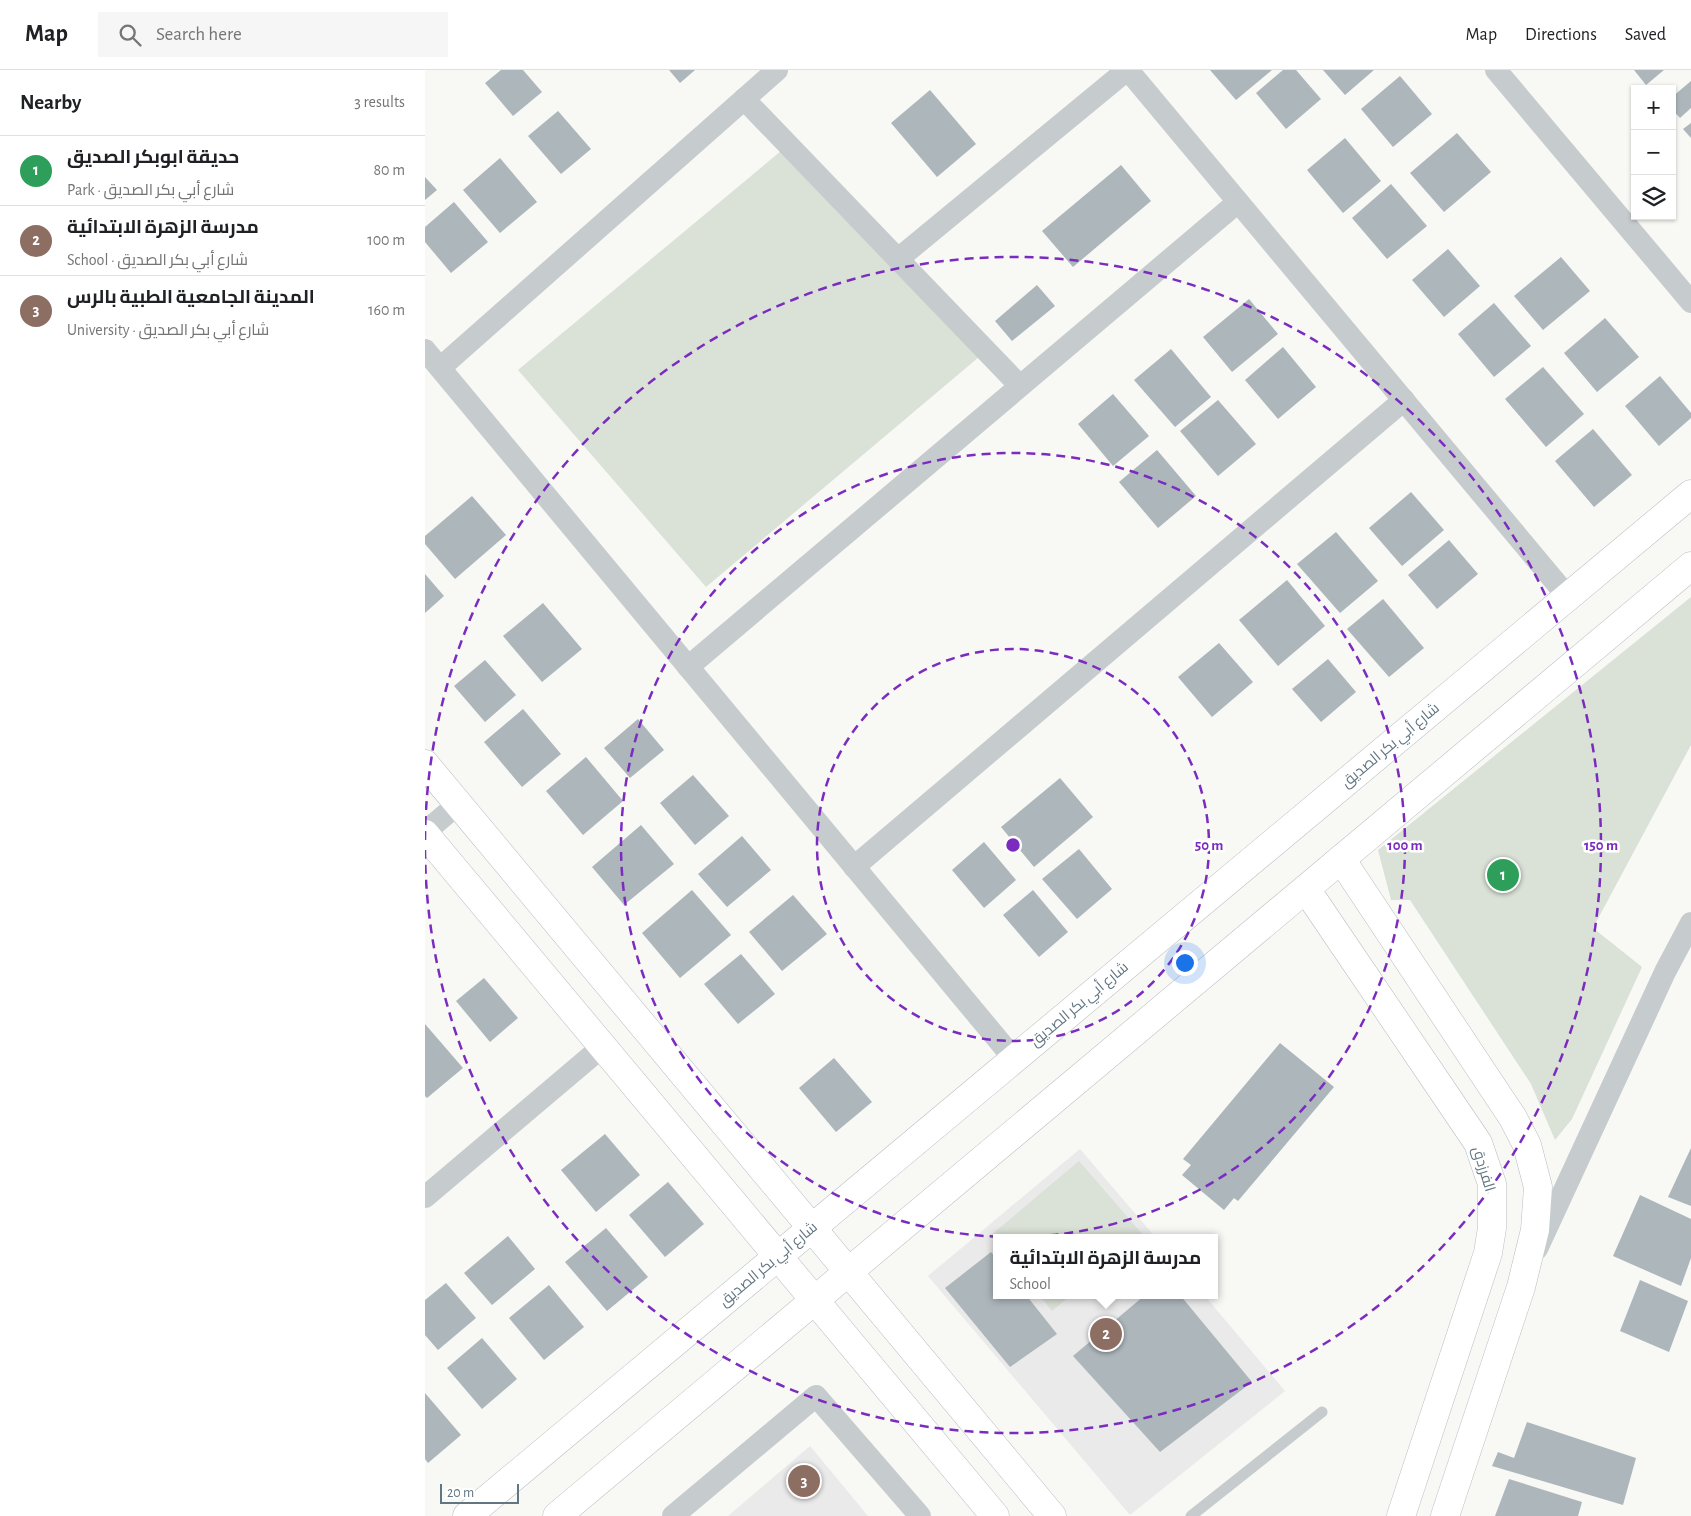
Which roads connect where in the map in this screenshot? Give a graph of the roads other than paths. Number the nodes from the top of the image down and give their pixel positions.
1 (777, 70) edge
2 (1128, 70) edge
3 (1497, 70) edge
4 (744, 99) junction
5 (1239, 202) junction
6 (898, 259) junction
7 (1691, 302) edge
8 (425, 350) edge
9 (441, 368) junction
10 (1020, 386) junction
11 (1404, 400) junction
12 (1691, 494) edge
13 (1691, 566) edge
14 (1567, 597) junction
15 (688, 667) junction
16 (425, 764) edge
17 (458, 804) junction
18 (425, 833) edge
19 (1341, 859) junction
20 (854, 867) junction
21 (1306, 889) junction
22 (1691, 923) edge
23 (603, 1047) junction
24 (1014, 1059) junction
25 (425, 1197) edge
26 (812, 1227) junction
27 (777, 1256) junction
28 (849, 1272) junction
29 (1521, 1287) junction
30 (814, 1301) junction
31 (1322, 1412) dead end
32 (467, 1516) edge
33 (557, 1516) edge
34 (673, 1516) edge
35 (920, 1516) edge
36 (995, 1516) edge
37 (1052, 1516) edge
38 (1191, 1516) edge
39 (1401, 1516) edge
40 (1445, 1516) edge

1 - 4 street
2 - 5 street
2 - 6 street
3 - 7 street
4 - 6 street
4 - 9 street
5 - 10 street
5 - 11 street
6 - 10 street
8 - 9 street
9 - 15 street
10 - 15 street
11 - 14 street
11 - 20 street
12 - 14 street, شارع أبي بكر الصديق
13 - 19 street
14 - 24 street, شارع أبي بكر الصديق
15 - 20 street
16 - 17 street
17 - 18 street
17 - 26 street
18 - 23 street
19 - 21 street
19 - 29 street
20 - 24 street
21 - 28 street
21 - 39 street, الفرزدق
22 - 29 street
23 - 25 street
23 - 27 street
24 - 26 street, شارع أبي بكر الصديق
26 - 27 street, شارع أبي بكر الصديق
26 - 28 street
27 - 30 street
27 - 32 street, شارع أبي بكر الصديق
28 - 30 street
28 - 37 street
29 - 40 street
30 - 33 street
30 - 36 street
31 - 38 lane
34 - 35 street

